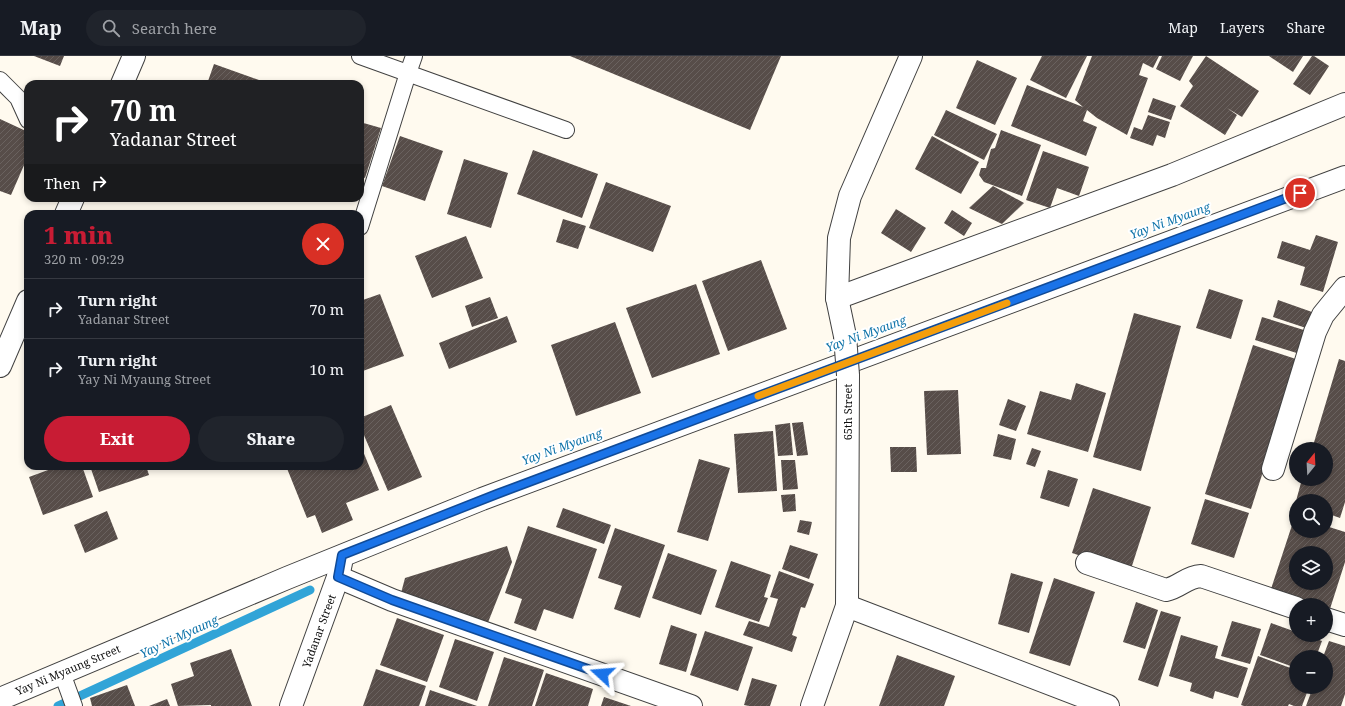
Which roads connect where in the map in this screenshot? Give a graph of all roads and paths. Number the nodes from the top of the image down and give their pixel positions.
1 (134, 56) edge
2 (360, 56) edge
3 (414, 56) edge
4 (911, 56) edge
5 (408, 73) junction
6 (0, 80) edge
7 (124, 80) edge
8 (1345, 104) edge
9 (24, 111) edge
10 (566, 130) dead end
11 (1345, 177) edge
12 (364, 214) edge
13 (1345, 288) edge
14 (837, 298) junction
15 (24, 310) edge
16 (0, 366) edge
17 (1273, 469) dead end
18 (342, 555) junction
19 (1087, 562) dead end
20 (338, 577) junction
21 (847, 606) junction
22 (1289, 606) edge
23 (1333, 621) edge
24 (1345, 625) edge
25 (62, 673) junction
26 (0, 699) edge
27 (74, 706) edge
28 (291, 706) edge
29 (691, 706) edge
30 (812, 706) edge
31 (1108, 706) edge

1 - 7 street
2 - 5 lane
3 - 5 lane
4 - 14 street, 65th Street
5 - 10 lane
5 - 12 lane
6 - 9 lane
8 - 14 street
11 - 18 street, Yay Ni Myaung Street
13 - 17 street
14 - 21 street, 65th Street, bridge
15 - 16 street
18 - 20 street, Yadanar Street
18 - 25 street, Yay Ni Myaung Street
19 - 22 street
20 - 28 street, Yadanar Street
20 - 29 street
21 - 30 street, 65th Street
21 - 31 street
23 - 24 street
25 - 26 street, Yay Ni Myaung Street
25 - 27 lane

